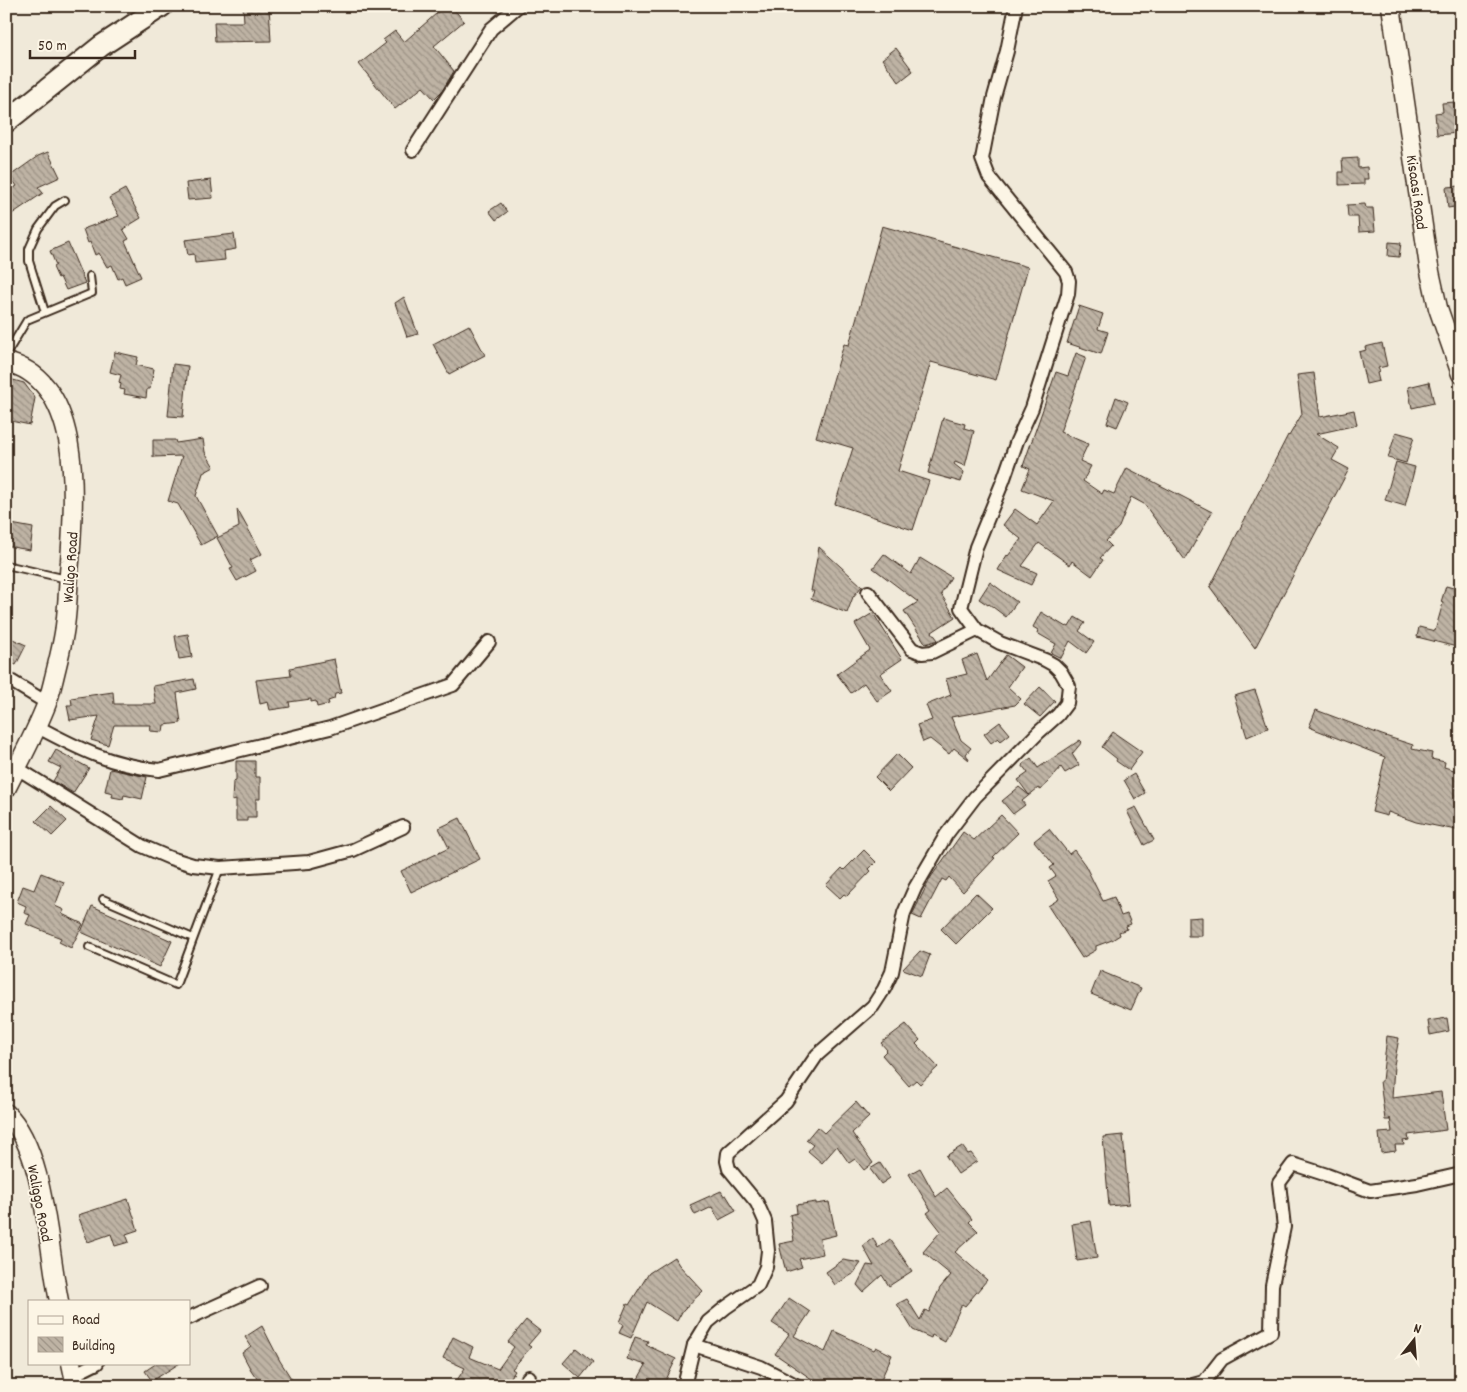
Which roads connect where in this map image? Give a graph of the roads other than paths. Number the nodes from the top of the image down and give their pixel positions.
1 (162, 6) edge
2 (518, 6) edge
3 (1016, 6) edge
4 (1391, 6) edge
5 (6, 122) edge
6 (413, 150) dead end
7 (65, 200) dead end
8 (90, 276) dead end
9 (45, 312) junction
10 (6, 355) edge
11 (6, 362) edge
12 (1461, 374) edge
13 (6, 565) edge
14 (68, 579) junction
15 (868, 592) dead end
16 (977, 630) junction
17 (490, 642) dead end
18 (6, 678) edge
19 (47, 703) junction
20 (36, 726) junction
21 (17, 768) junction
22 (6, 789) edge
23 (403, 827) dead end
24 (220, 868) junction
25 (103, 899) dead end
26 (193, 938) junction
27 (89, 947) dead end
28 (6, 1113) edge
29 (1461, 1174) edge
30 (260, 1286) dead end
31 (59, 1300) edge
32 (190, 1318) edge
33 (694, 1345) junction
34 (95, 1364) edge
35 (73, 1375) edge
36 (684, 1386) edge
37 (798, 1386) edge
38 (1188, 1386) edge

1 - 5 main road
2 - 6 street
3 - 16 street
4 - 12 street, Kisaasi Road
7 - 9 lane
8 - 9 lane
9 - 10 lane
11 - 14 street, Waligo Road
13 - 14 lane
14 - 19 street, Waligo Road
15 - 16 street
16 - 33 street
17 - 20 street
18 - 19 street
19 - 20 street, Waligo Road
20 - 21 street, Waligo Road
21 - 22 street, Waligo Road
21 - 24 street
23 - 24 street
24 - 26 lane
25 - 26 lane
26 - 27 lane
28 - 31 street, Waliggo Road
29 - 38 street
30 - 32 street
33 - 36 street
33 - 37 street
34 - 35 street

